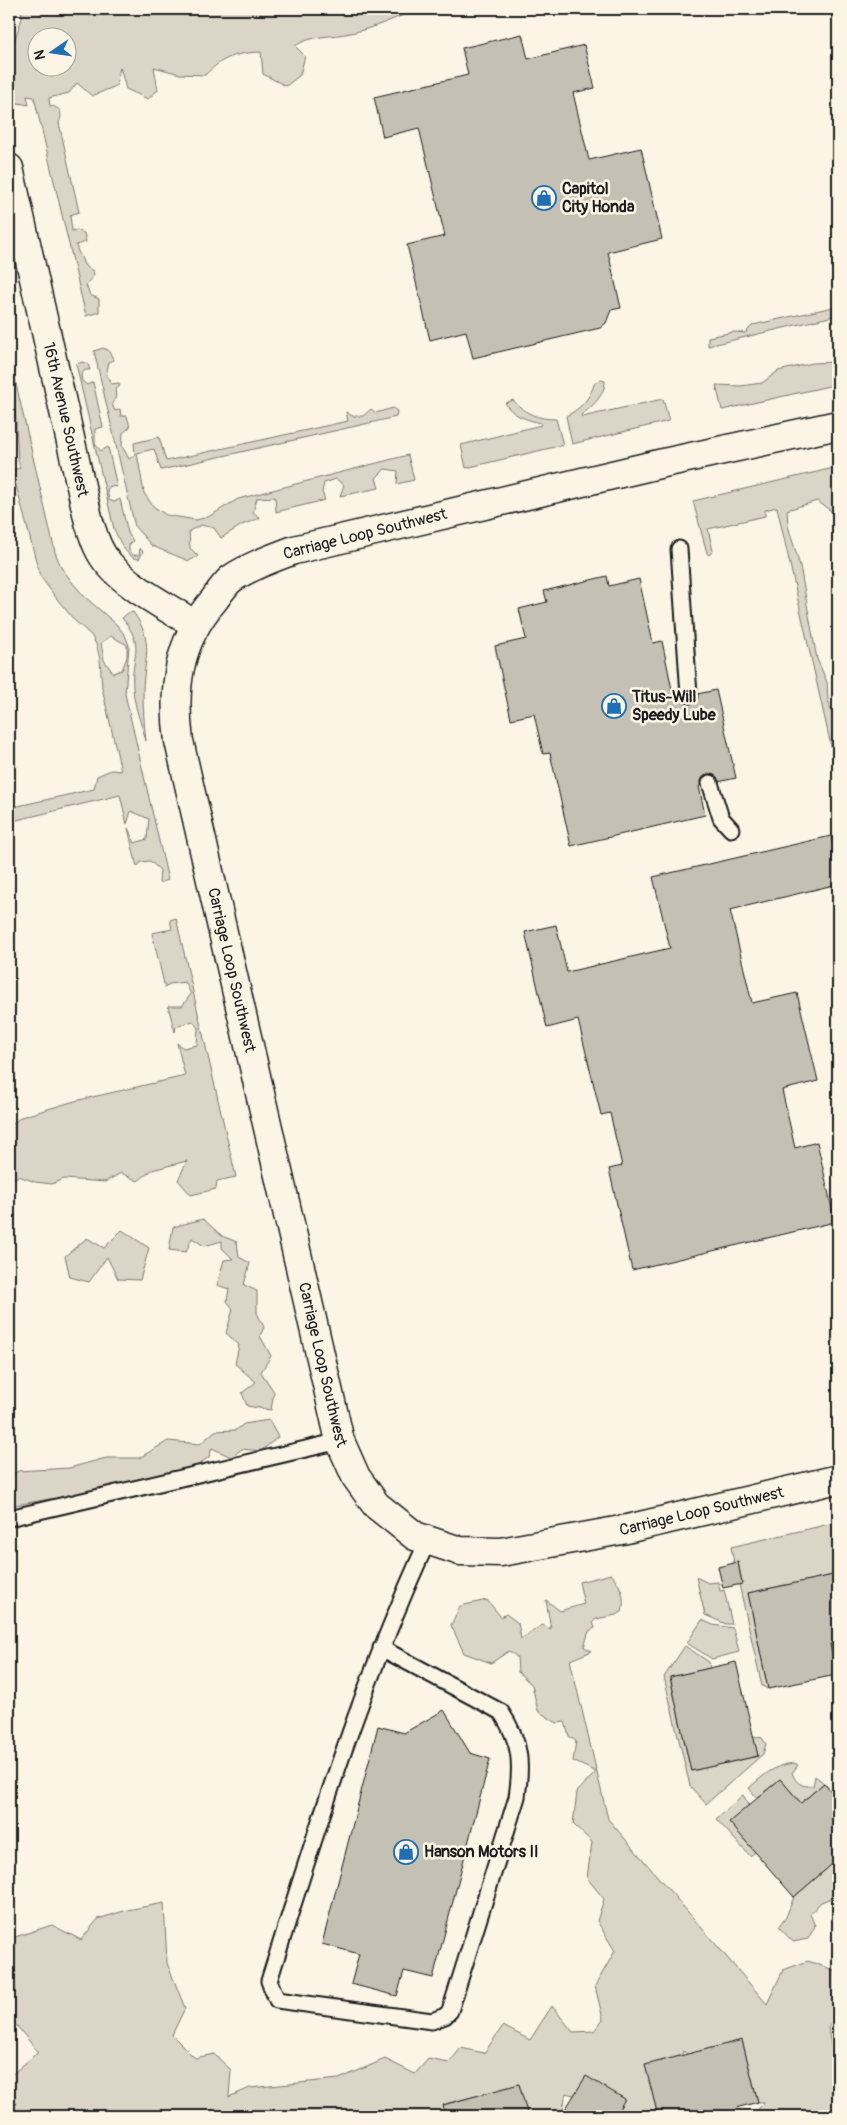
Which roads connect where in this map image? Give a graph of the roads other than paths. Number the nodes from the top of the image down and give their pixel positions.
1 (9, 168) edge
2 (838, 425) edge
3 (679, 549) dead end
4 (194, 625) junction
5 (690, 696) dead end
6 (710, 783) dead end
7 (731, 829) dead end
8 (340, 1441) junction
9 (838, 1479) edge
10 (9, 1518) edge
11 (428, 1540) junction
12 (381, 1648) junction

1 - 4 street, 16th Avenue Southwest
2 - 4 street, Carriage Loop Southwest
3 - 5 lane
4 - 8 street, Carriage Loop Southwest
6 - 7 lane
8 - 10 lane
8 - 11 street, Carriage Loop Southwest
9 - 11 street, Carriage Loop Southwest
11 - 12 lane
12 - 12 lane

